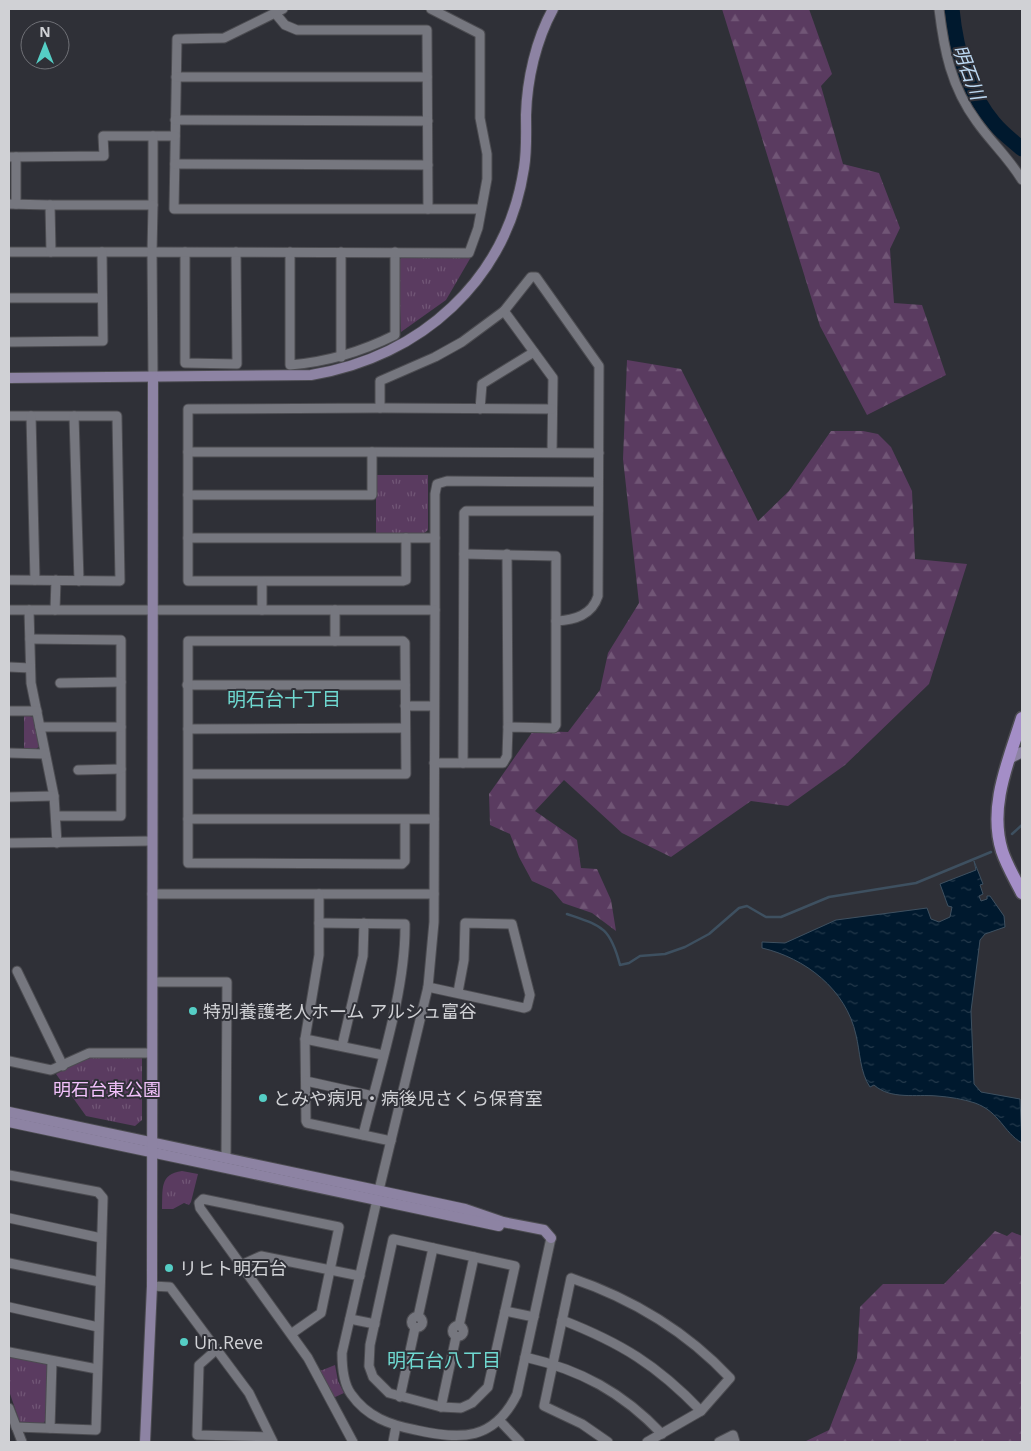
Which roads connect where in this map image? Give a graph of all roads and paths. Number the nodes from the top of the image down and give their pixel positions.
1 (431, 9) edge
2 (553, 9) edge
3 (939, 9) edge
4 (279, 11) edge
5 (427, 76) junction
6 (176, 77) junction
7 (176, 120) junction
8 (428, 121) junction
9 (153, 136) junction
10 (175, 136) junction
11 (12, 157) edge
12 (175, 164) junction
13 (428, 165) junction
14 (1022, 180) edge
15 (12, 204) edge
16 (50, 205) junction
17 (153, 205) junction
18 (428, 209) junction
19 (481, 209) junction
20 (9, 252) edge
21 (51, 252) junction
22 (102, 252) junction
23 (152, 252) junction
24 (185, 252) junction
25 (236, 252) junction
26 (290, 252) junction
27 (341, 252) junction
28 (395, 252) junction
29 (9, 298) edge
30 (102, 298) junction
31 (504, 311) junction
32 (9, 342) edge
33 (534, 352) junction
34 (341, 357) junction
35 (153, 377) junction
36 (9, 378) edge
37 (380, 408) junction
38 (480, 409) junction
39 (552, 409) junction
40 (9, 416) edge
41 (31, 416) junction
42 (74, 416) junction
43 (188, 452) junction
44 (372, 452) junction
45 (552, 452) junction
46 (599, 453) junction
47 (598, 482) junction
48 (188, 495) junction
49 (598, 511) junction
50 (188, 538) junction
51 (406, 538) junction
52 (435, 538) junction
53 (464, 554) junction
54 (507, 554) junction
55 (9, 580) edge
56 (35, 580) junction
57 (56, 580) junction
58 (79, 581) junction
59 (262, 582) junction
60 (9, 610) edge
61 (29, 610) junction
62 (56, 610) junction
63 (152, 610) junction
64 (262, 610) junction
65 (335, 610) junction
66 (434, 610) junction
67 (556, 621) junction
68 (30, 639) junction
69 (335, 641) junction
70 (9, 667) edge
71 (30, 668) junction
72 (121, 682) junction
73 (60, 683) dead end
74 (187, 684) junction
75 (405, 685) junction
76 (405, 706) junction
77 (434, 706) junction
78 (9, 711) edge
79 (37, 711) junction
80 (1022, 718) edge
81 (40, 727) junction
82 (121, 727) junction
83 (508, 727) junction
84 (188, 728) junction
85 (406, 728) junction
86 (1022, 752) edge
87 (9, 754) edge
88 (45, 754) junction
89 (1009, 758) junction
90 (434, 763) junction
91 (464, 763) junction
92 (121, 769) junction
93 (78, 770) dead end
94 (188, 774) junction
95 (54, 796) junction
96 (9, 797) edge
97 (56, 816) junction
98 (188, 819) junction
99 (434, 819) junction
100 (405, 820) junction
101 (57, 842) junction
102 (152, 842) junction
103 (9, 843) edge
104 (1022, 893) edge
105 (152, 894) junction
106 (318, 894) junction
107 (434, 894) junction
108 (319, 923) junction
109 (364, 923) junction
110 (17, 971) dead end
111 (152, 982) junction
112 (428, 987) junction
113 (458, 992) junction
114 (305, 1039) junction
115 (342, 1046) junction
116 (152, 1053) junction
117 (383, 1055) junction
118 (9, 1061) edge
119 (63, 1066) junction
120 (306, 1081) junction
121 (373, 1096) junction
122 (9, 1112) edge
123 (9, 1122) edge
124 (364, 1135) junction
125 (391, 1141) junction
126 (152, 1148) junction
127 (226, 1158) junction
128 (9, 1175) edge
129 (378, 1195) junction
130 (9, 1218) edge
131 (101, 1238) junction
132 (551, 1238) joint
133 (433, 1248) junction
134 (474, 1257) junction
135 (9, 1263) edge
136 (241, 1265) junction
137 (330, 1270) junction
138 (360, 1276) junction
139 (100, 1282) junction
140 (152, 1286) junction
141 (9, 1307) edge
142 (505, 1311) junction
143 (534, 1317) junction
144 (350, 1319) junction
145 (562, 1320) junction
146 (375, 1324) junction
147 (98, 1327) junction
148 (291, 1334) junction
149 (216, 1350) junction
150 (9, 1352) edge
151 (525, 1357) junction
152 (52, 1361) junction
153 (553, 1364) junction
154 (97, 1369) junction
155 (400, 1397) junction
156 (441, 1407) junction
157 (9, 1408) edge
158 (701, 1411) junction
159 (499, 1420) junction
160 (396, 1426) junction
161 (16, 1427) junction
162 (50, 1428) junction
163 (662, 1434) junction
164 (272, 1440) edge
165 (22, 1442) edge
166 (145, 1442) edge
167 (353, 1442) edge
168 (393, 1442) edge
169 (520, 1442) edge
170 (608, 1442) edge
171 (647, 1442) edge
172 (719, 1442) edge
173 (735, 1442) edge

1 - 19 street
2 - 35 street
3 - 14 street
4 - 5 street
4 - 6 street
5 - 6 street
5 - 8 street
6 - 7 street
7 - 8 street
7 - 10 street
8 - 13 street
9 - 10 street
9 - 11 street
9 - 17 street
10 - 12 street
11 - 15 street
12 - 13 street
12 - 18 street
13 - 18 street
15 - 16 street
16 - 17 street
16 - 21 street
17 - 23 street
18 - 19 street
19 - 28 street
20 - 21 street
21 - 22 street
22 - 23 street
22 - 30 street
23 - 24 street
23 - 35 street
24 - 25 street
24 - 25 street
25 - 26 street
26 - 27 street
26 - 34 street
27 - 28 street
27 - 34 street
28 - 34 street
29 - 30 street
30 - 32 street
31 - 33 street
31 - 37 street
31 - 46 street
33 - 38 street
33 - 39 street
35 - 36 street
35 - 63 street
37 - 38 street
37 - 43 street
38 - 39 street
39 - 45 street
40 - 41 street
41 - 42 street
41 - 56 street
42 - 58 street
42 - 58 street
43 - 44 street
43 - 48 street
44 - 45 street
44 - 48 street
45 - 46 street
46 - 47 street
47 - 49 street
47 - 52 street
48 - 50 street
49 - 53 street
49 - 67 street
50 - 51 street
50 - 59 street
51 - 52 street
51 - 59 street
52 - 66 street
53 - 54 street
53 - 91 street
54 - 67 street
54 - 83 street
55 - 56 street
56 - 57 street
57 - 58 street
57 - 62 street
59 - 64 street
60 - 61 street
61 - 62 street
61 - 68 street
62 - 63 street
63 - 64 street
63 - 102 street
64 - 65 street
65 - 66 street
65 - 69 street
66 - 77 street
67 - 83 street
68 - 71 street
68 - 72 street
69 - 74 street
69 - 75 street
70 - 71 street
71 - 79 street
72 - 73 street
72 - 82 street
74 - 75 street
74 - 84 street
75 - 76 street
76 - 77 street
76 - 85 street
77 - 90 street
78 - 79 street
79 - 81 street
80 - 89 main road
81 - 82 street
81 - 88 street
82 - 92 street
83 - 91 street
84 - 85 street
84 - 94 street
85 - 94 street
86 - 89 street
87 - 88 street
88 - 95 street
89 - 104 main road
90 - 91 street
90 - 99 street
92 - 93 street
92 - 97 street
94 - 98 street
95 - 96 street
95 - 97 street
97 - 101 street
98 - 100 street
98 - 100 street
99 - 100 street
99 - 107 street
101 - 102 street
101 - 103 street
102 - 105 street
105 - 106 street
105 - 111 street
106 - 107 street
106 - 108 street
107 - 112 street
108 - 109 street
108 - 114 street
109 - 115 street
109 - 117 street
110 - 119 street
111 - 116 street
111 - 127 street
112 - 113 street
112 - 125 street
113 - 113 street
114 - 115 street
114 - 120 street
115 - 117 street
116 - 119 street
116 - 126 street
117 - 121 street
118 - 119 street
120 - 121 street
120 - 124 street
121 - 124 street
122 - 126 street
123 - 126 street
124 - 125 street
125 - 129 street
126 - 127 street
126 - 129 street
126 - 140 street
127 - 129 street
128 - 131 street
129 - 132 street
129 - 138 street
130 - 131 street
131 - 139 street
132 - 143 street
133 - 134 street
133 - 146 street
133 - 155 street
134 - 142 street
134 - 156 street
135 - 139 street
136 - 137 street
136 - 137 street
136 - 148 street
137 - 138 street
137 - 148 street
138 - 144 street
139 - 147 street
140 - 149 street
140 - 166 street
141 - 147 street
142 - 143 street
142 - 156 street
143 - 151 street
144 - 146 street
144 - 160 street
145 - 153 street
145 - 158 street
145 - 158 street
146 - 155 street
147 - 154 street
148 - 167 street
149 - 164 street
149 - 164 street
150 - 152 street
151 - 153 street
151 - 159 street
152 - 154 street
152 - 162 street
153 - 163 street
153 - 170 street
154 - 162 street
155 - 156 street
157 - 161 street
158 - 163 street
159 - 160 street
159 - 169 street
160 - 168 street
161 - 162 street
161 - 165 street
163 - 171 street
172 - 173 street

